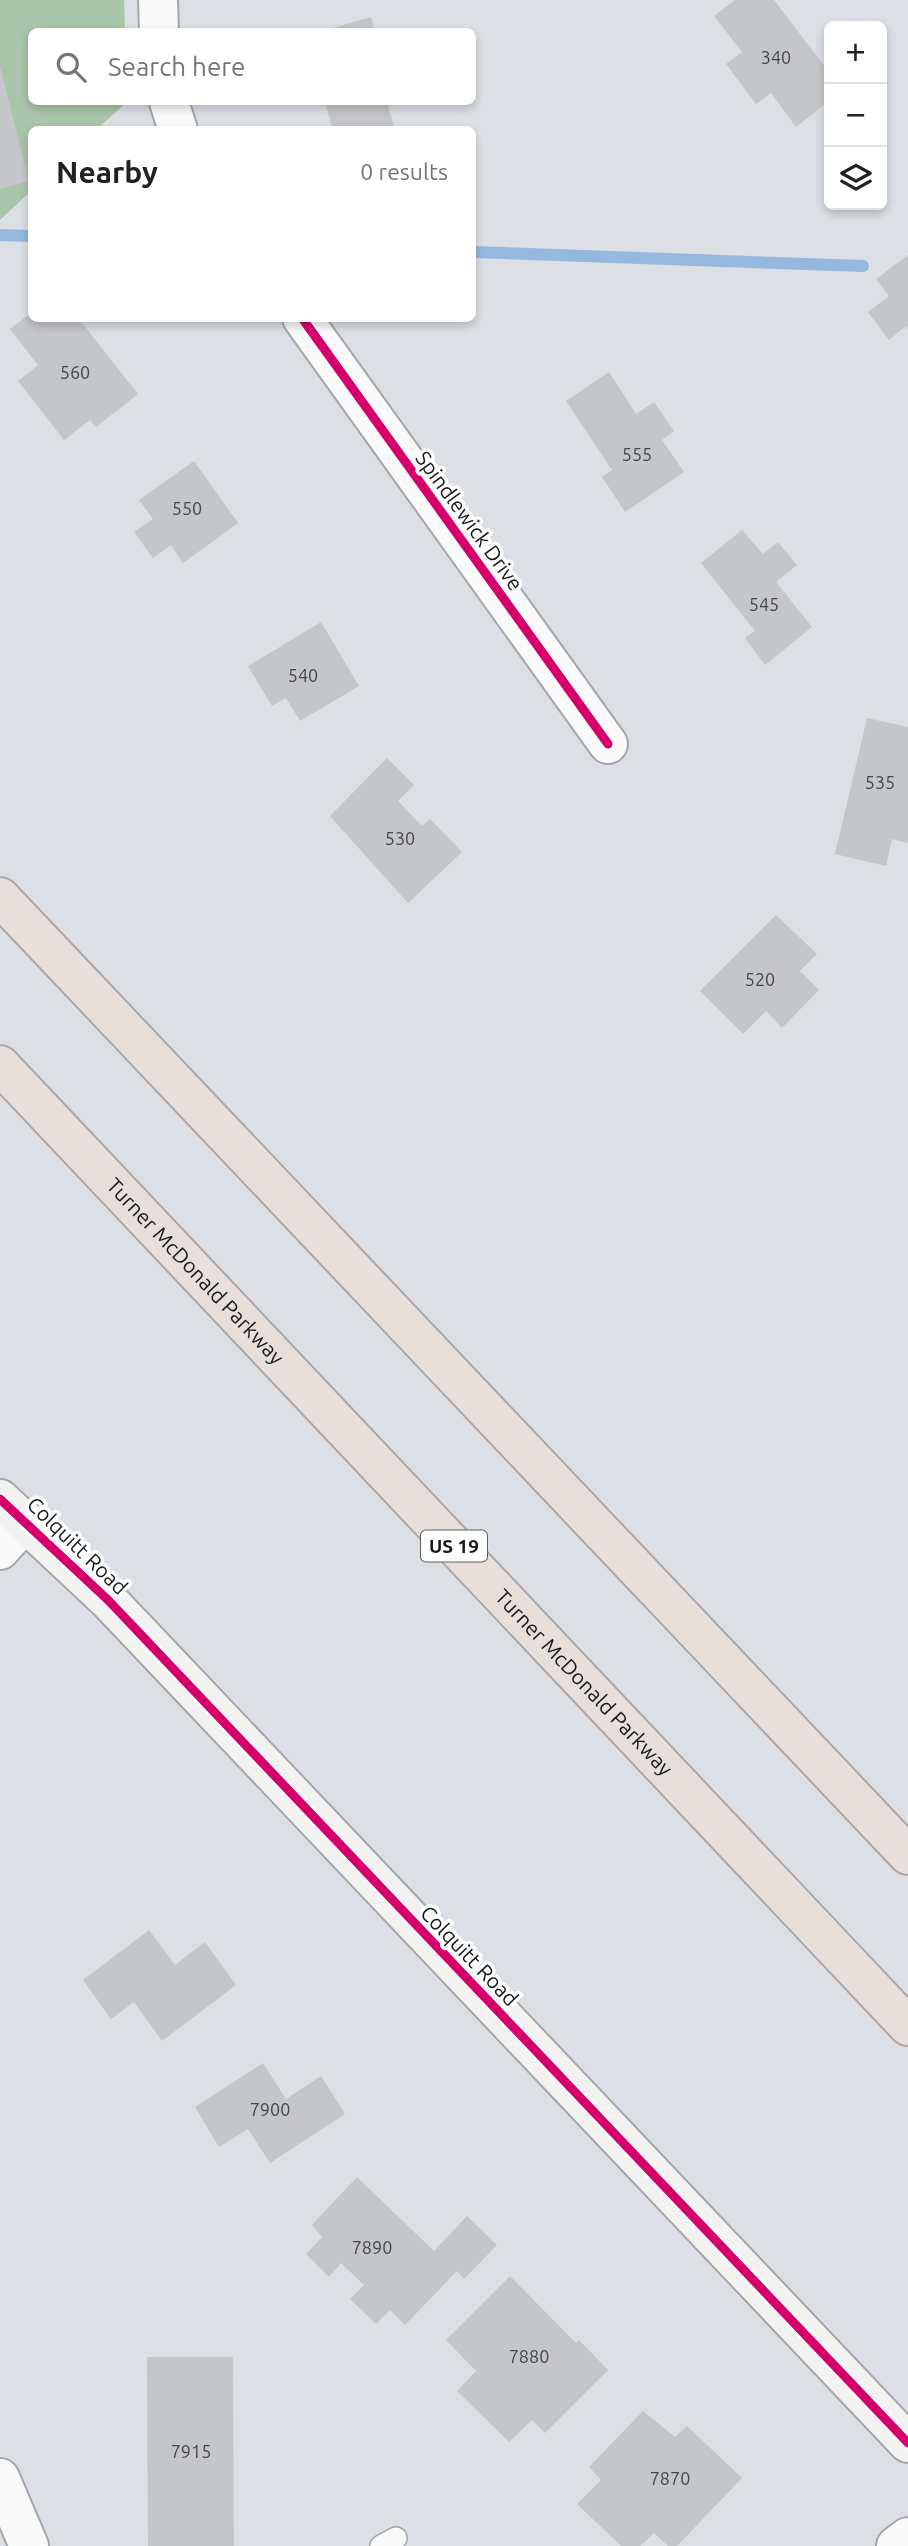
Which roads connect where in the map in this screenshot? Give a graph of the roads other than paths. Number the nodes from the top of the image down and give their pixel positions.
1 (158, 0) edge
2 (159, 28) edge
3 (170, 105) edge
4 (177, 126) edge
5 (305, 322) edge
6 (608, 744) dead end
7 (0, 897) edge
8 (0, 1065) edge
9 (13, 1510) edge
10 (0, 1550) edge
11 (908, 1855) edge
12 (908, 2026) edge
13 (908, 2443) edge
14 (0, 2478) edge
15 (908, 2538) edge
16 (29, 2546) edge
17 (895, 2546) edge

1 - 2 street
3 - 4 street
5 - 6 street, Spindlewick Drive
7 - 11 highway
8 - 12 highway, Turner McDonald Parkway / US 19
9 - 10 street
9 - 13 street, Colquitt Road
14 - 16 street
15 - 17 street

